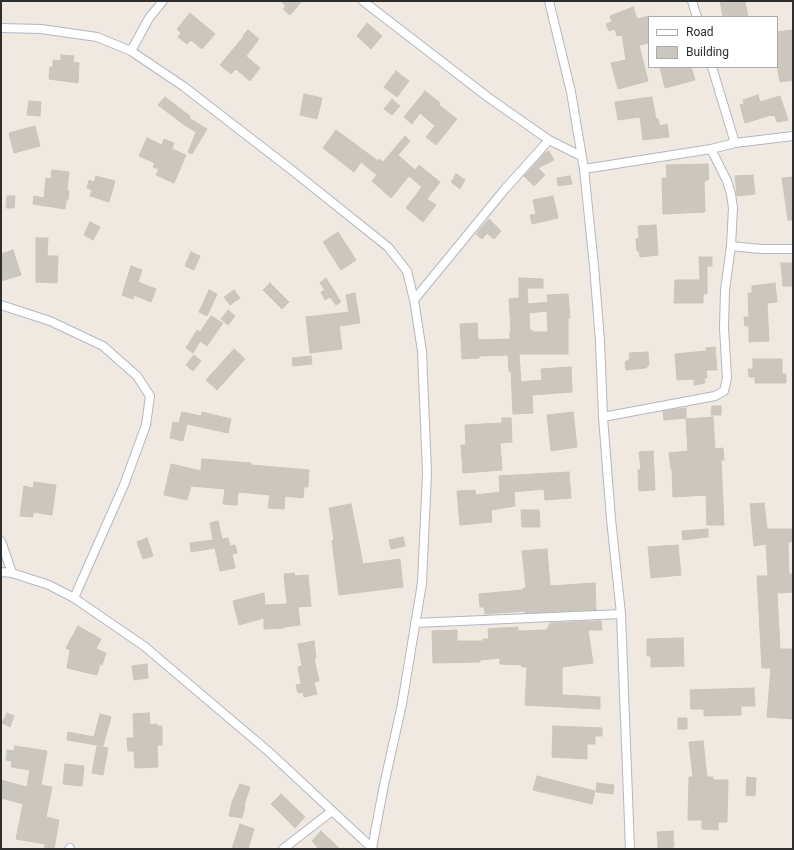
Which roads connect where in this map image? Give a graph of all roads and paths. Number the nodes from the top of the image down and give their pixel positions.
1 (163, 1) edge
2 (363, 1) edge
3 (549, 1) edge
4 (692, 1) edge
5 (697, 16) edge
6 (1, 28) edge
7 (131, 51) junction
8 (712, 68) edge
9 (793, 136) edge
10 (549, 140) junction
11 (735, 143) junction
12 (711, 149) junction
13 (581, 156) junction
14 (584, 169) junction
15 (731, 246) junction
16 (793, 249) edge
17 (414, 300) junction
18 (1, 305) edge
19 (603, 417) junction
20 (1, 541) edge
21 (1, 572) edge
22 (12, 573) junction
23 (74, 598) junction
24 (621, 614) junction
25 (415, 623) junction
26 (332, 811) junction
27 (283, 849) edge
28 (373, 849) edge
29 (630, 849) edge

1 - 7 street
2 - 10 street
3 - 13 street
4 - 5 street
6 - 7 street
7 - 17 street
8 - 11 street
9 - 11 street
10 - 13 street
10 - 17 street
11 - 12 street
12 - 14 street
12 - 15 street
13 - 14 street
14 - 19 street
15 - 16 street
15 - 19 street
17 - 25 street
18 - 23 street
19 - 24 street
20 - 22 street
21 - 22 street
22 - 23 street
23 - 26 street
24 - 25 street
24 - 29 street
25 - 28 street
26 - 27 street
26 - 28 street

